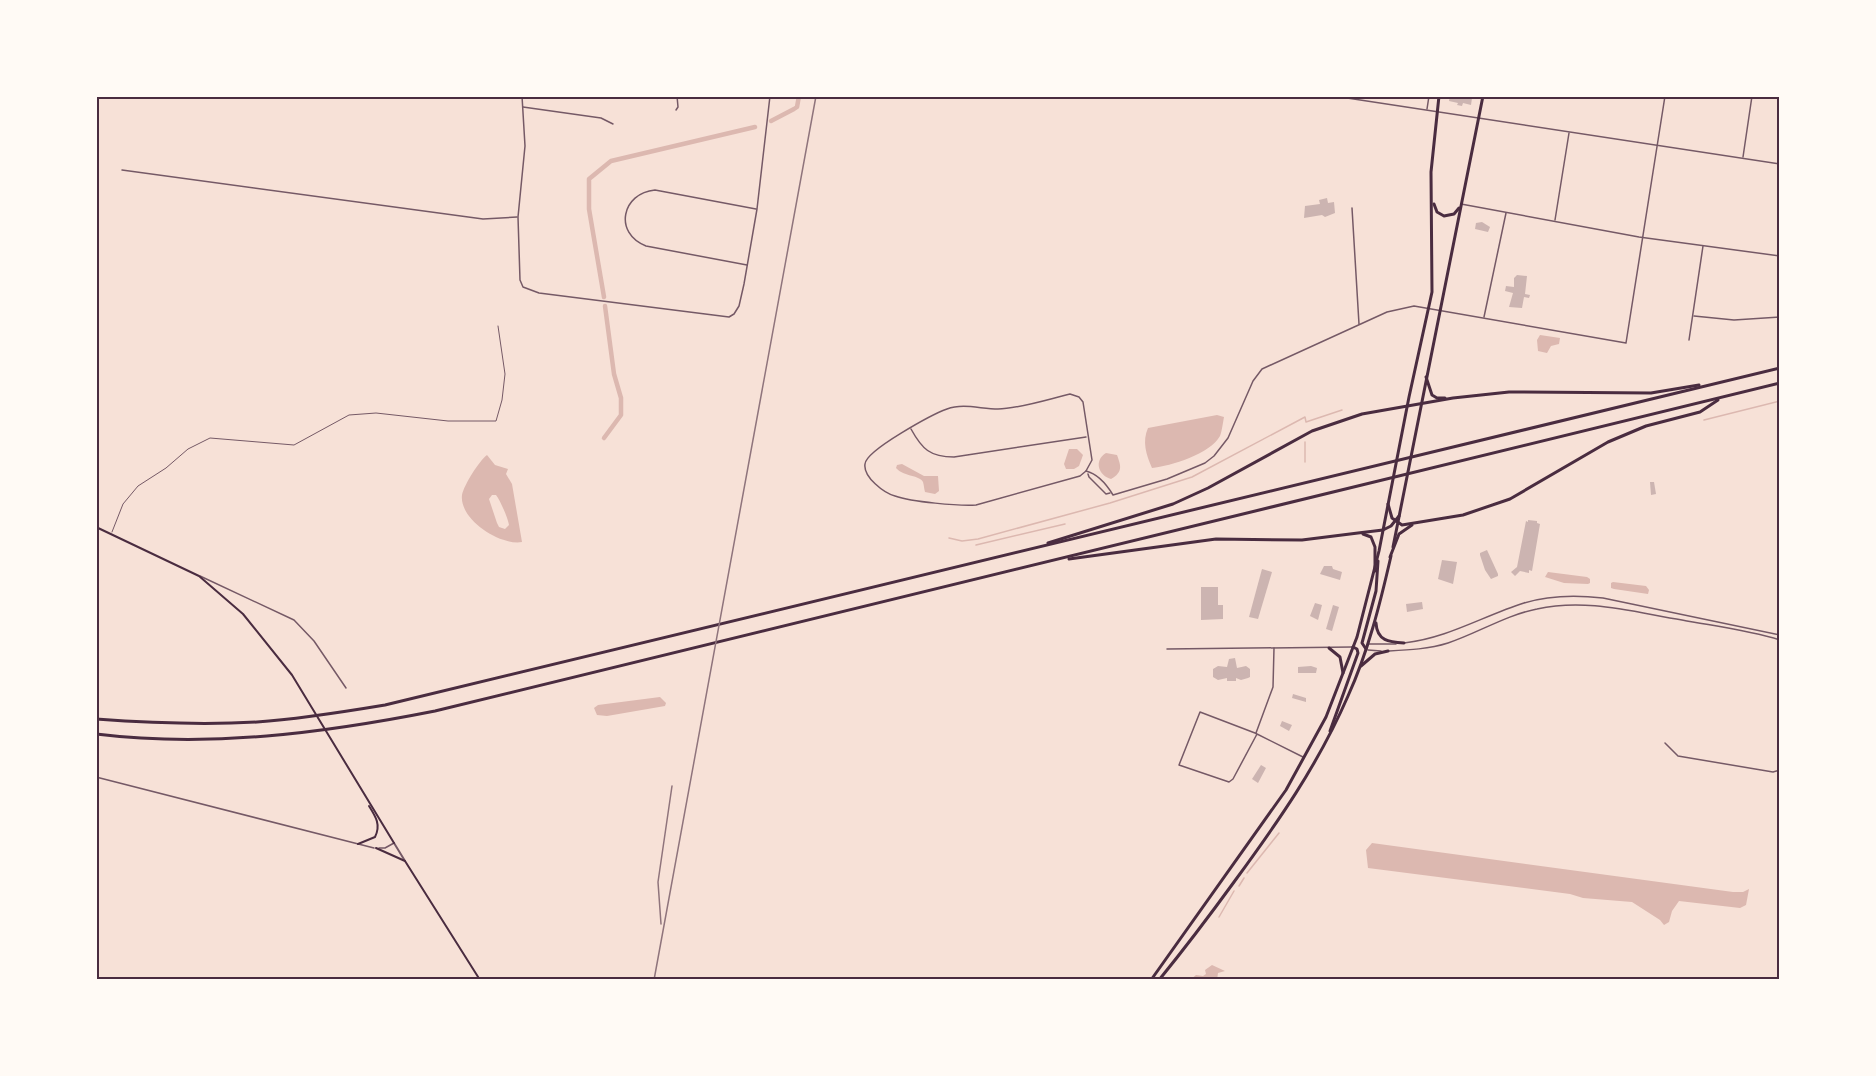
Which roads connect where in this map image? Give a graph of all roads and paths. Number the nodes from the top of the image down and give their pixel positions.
1 (522, 96) edge
2 (677, 96) edge
3 (770, 96) edge
4 (1334, 96) edge
5 (1429, 96) edge
6 (1440, 96) edge
7 (1483, 96) edge
8 (1665, 96) edge
9 (1752, 96) edge
10 (523, 107) junction
11 (676, 110) dead end
12 (1427, 110) junction
13 (1437, 112) junction
14 (1478, 118) junction
15 (613, 124) dead end
16 (1569, 132) junction
17 (1657, 145) junction
18 (1743, 158) junction
19 (1780, 164) edge
20 (122, 170) dead end
21 (1432, 194) junction
22 (1460, 204) junction
23 (1352, 208) dead end
24 (757, 209) junction
25 (1506, 212) junction
26 (518, 217) junction
27 (1555, 221) junction
28 (1643, 237) junction
29 (1703, 245) junction
30 (1780, 256) edge
31 (747, 265) junction
32 (1428, 309) junction
33 (1439, 310) junction
34 (1693, 315) junction
35 (1780, 317) edge
36 (1484, 318) junction
37 (1359, 325) junction
38 (498, 326) dead end
39 (1689, 340) dead end
40 (1780, 368) edge
41 (1426, 377) junction
42 (1722, 382) junction
43 (1780, 383) edge
44 (1453, 398) junction
45 (1720, 398) junction
46 (1421, 404) junction
47 (1408, 407) junction
48 (910, 428) junction
49 (1087, 437) junction
50 (1087, 472) junction
51 (1106, 484) junction
52 (1102, 489) junction
53 (1110, 493) junction
54 (1388, 504) junction
55 (1397, 522) junction
56 (1418, 523) junction
57 (96, 527) edge
58 (1383, 530) junction
59 (111, 533) junction
60 (1358, 533) junction
61 (1029, 550) junction
62 (1379, 551) junction
63 (1390, 557) junction
64 (1056, 560) junction
65 (1374, 571) junction
66 (199, 576) junction
67 (1377, 616) junction
68 (1780, 635) edge
69 (1780, 640) edge
70 (1404, 643) junction
71 (1367, 644) junction
72 (1362, 645) junction
73 (1353, 647) junction
74 (1274, 648) junction
75 (1329, 648) junction
76 (1167, 649) dead end
77 (1366, 649) junction
78 (1388, 651) junction
79 (1359, 667) junction
80 (1343, 675) junction
81 (346, 688) dead end
82 (96, 718) edge
83 (96, 734) edge
84 (1256, 734) junction
85 (1328, 740) junction
86 (1665, 743) dead end
87 (1304, 758) junction
88 (1780, 770) edge
89 (96, 777) edge
90 (366, 797) junction
91 (394, 843) junction
92 (358, 844) junction
93 (376, 848) junction
94 (405, 861) junction
95 (480, 980) edge
96 (1151, 980) edge
97 (1159, 980) edge

1 - 10 street
2 - 11 street
3 - 24 street
4 - 12 street
5 - 12 street
6 - 13 main road
7 - 14 main road
8 - 17 street
9 - 18 street
10 - 15 street
10 - 26 street
12 - 13 street
13 - 14 street
13 - 21 main road
14 - 16 street
14 - 22 main road
16 - 17 street
16 - 27 street
17 - 18 street
17 - 28 street
18 - 19 street
20 - 26 street
21 - 22 main road
21 - 32 main road
22 - 25 street
22 - 33 main road
23 - 37 street
24 - 31 street
24 - 31 street
25 - 27 street
25 - 36 street
26 - 31 street
27 - 28 street
28 - 29 street
28 - 36 street
29 - 30 street
29 - 34 street
32 - 33 street
32 - 37 street
32 - 47 main road
33 - 36 street
33 - 41 main road
34 - 35 street
34 - 39 street
37 - 53 street
38 - 59 lane
40 - 42 main road
41 - 44 main road
41 - 46 main road
42 - 44 main road
42 - 61 main road
43 - 45 main road
44 - 46 main road
45 - 56 main road
45 - 64 main road
46 - 47 main road
46 - 55 main road
47 - 54 main road
47 - 61 main road
48 - 49 street
48 - 49 street
48 - 50 street
49 - 50 street
50 - 51 street
50 - 52 street
51 - 52 street
51 - 53 street
52 - 53 street
54 - 55 main road
54 - 58 main road
55 - 56 main road
55 - 58 main road
55 - 63 main road
56 - 63 main road
57 - 59 main road
58 - 60 main road
58 - 62 main road
59 - 66 main road
60 - 64 main road
60 - 65 main road
61 - 82 main road
62 - 65 main road
62 - 72 main road
63 - 67 main road
64 - 83 main road
65 - 73 main road
66 - 81 street
66 - 90 main road
67 - 70 main road
67 - 71 main road
68 - 70 street
69 - 78 street
70 - 71 street
71 - 72 street
71 - 77 main road
72 - 73 street
72 - 77 main road
73 - 75 street
73 - 77 street
73 - 80 main road
73 - 85 main road
74 - 75 street
74 - 76 street
74 - 84 street
75 - 80 main road
77 - 78 street
77 - 79 main road
78 - 79 main road
79 - 85 main road
80 - 87 main road
84 - 84 street
84 - 87 street
85 - 97 main road
86 - 88 street
87 - 96 main road
89 - 92 street
90 - 91 main road
90 - 92 main road
91 - 93 street
91 - 94 street
92 - 93 street
93 - 94 main road
94 - 95 main road

